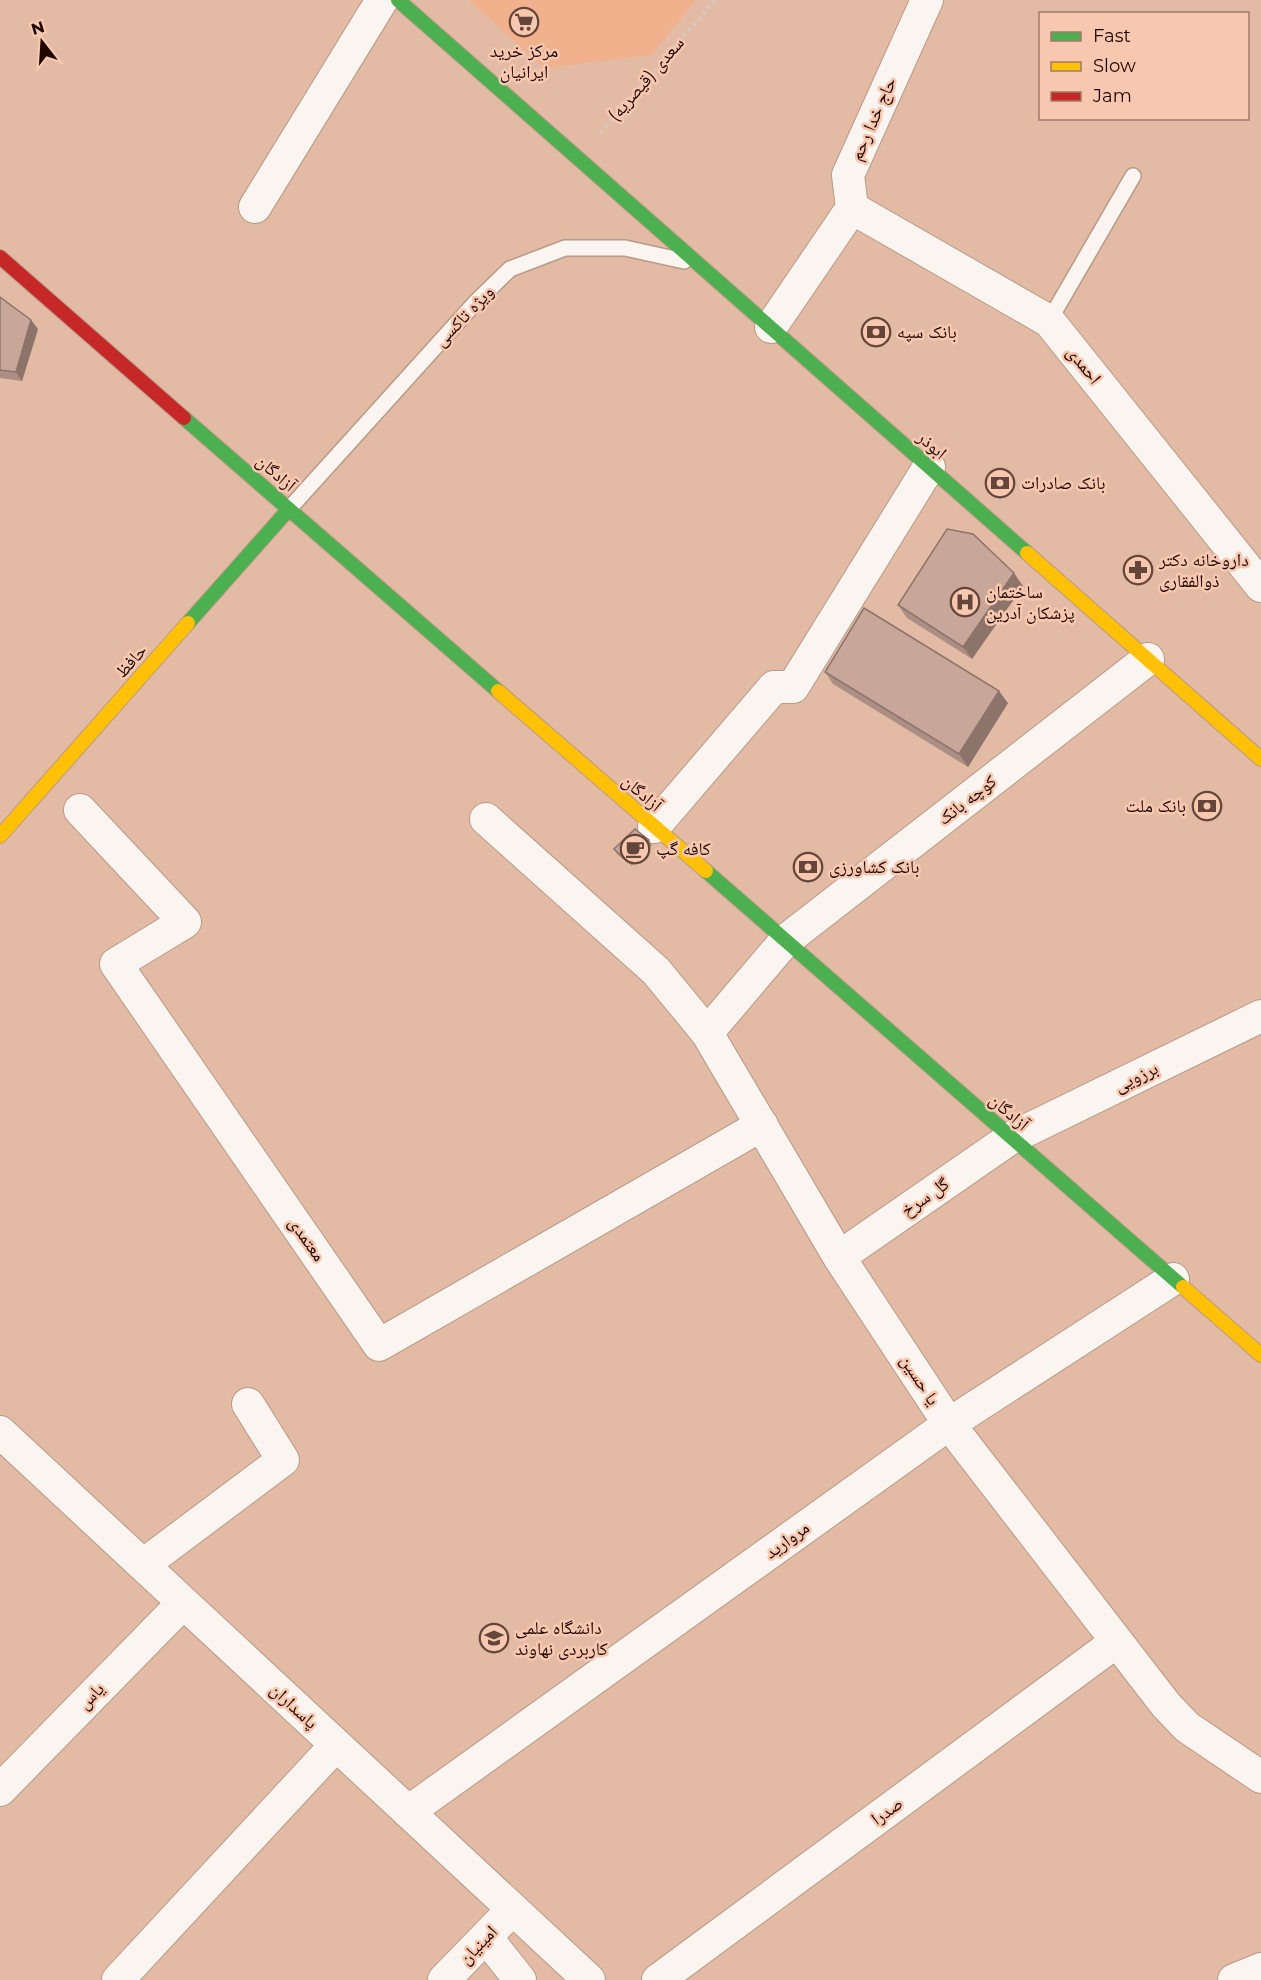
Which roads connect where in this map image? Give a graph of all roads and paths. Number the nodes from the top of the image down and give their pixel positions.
1 (382, 0) edge
2 (398, 0) edge
3 (715, 0) edge
4 (927, 0) edge
5 (578, 159) junction
6 (1134, 176) dead end
7 (255, 207) dead end
8 (852, 208) junction
9 (0, 257) edge
10 (699, 265) junction
11 (1049, 321) junction
12 (771, 327) junction
13 (929, 467) junction
14 (289, 509) junction
15 (1261, 586) edge
16 (1148, 659) junction
17 (1261, 759) edge
18 (80, 810) dead end
19 (486, 819) dead end
20 (654, 827) junction
21 (0, 836) edge
22 (785, 941) junction
23 (1261, 1016) edge
24 (707, 1033) junction
25 (762, 1125) junction
26 (1011, 1138) junction
27 (839, 1257) junction
28 (1173, 1278) junction
29 (1261, 1355) edge
30 (248, 1404) dead end
31 (949, 1424) junction
32 (0, 1432) edge
33 (143, 1565) junction
34 (183, 1603) junction
35 (1116, 1642) junction
36 (336, 1745) junction
37 (1261, 1777) edge
38 (0, 1790) edge
39 (408, 1812) junction
40 (512, 1910) junction
41 (486, 1936) junction
42 (1261, 1969) edge
43 (118, 1980) edge
44 (444, 1980) edge
45 (520, 1980) edge
46 (588, 1980) edge
47 (658, 1980) edge
48 (1234, 1980) edge

1 - 7 street
2 - 5 main road, ابوذر
3 - 5 path, سعدی (قیصریه)
4 - 8 street, حاج خدا رحم
5 - 10 main road, ابوذر
6 - 11 lane
8 - 11 street, احمدی
8 - 12 street
9 - 14 main road, آزادگان
10 - 12 main road, ابوذر
10 - 14 lane, ویژه تاکسی
11 - 15 street, احمدی
12 - 13 main road, ابوذر
13 - 16 main road, ابوذر
13 - 20 street
14 - 20 main road, آزادگان
14 - 21 main road, حافظ
16 - 17 main road, ابوذر
16 - 22 street, کوچه بانک
18 - 25 street, معتمدی
19 - 24 street, یا حسین
20 - 22 main road, آزادگان
22 - 24 street
22 - 26 main road, آزادگان
23 - 26 street, برزویی
24 - 25 street, یا حسین
25 - 27 street, یا حسین
26 - 27 street, گل سرخ
26 - 28 main road, آزادگان
27 - 31 street, یا حسین
28 - 29 main road, آزادگان
28 - 31 street, مروارید
30 - 33 street
31 - 35 street, یا حسین
31 - 39 street, مروارید
32 - 33 street, پاسداران
33 - 34 street, پاسداران
34 - 36 street, پاسداران
34 - 38 street, یاس
35 - 37 street, یا حسین
35 - 47 street, صدرا
36 - 39 street, پاسداران
36 - 43 street
39 - 40 street, پاسداران
40 - 41 street, امینیان
40 - 46 street, پاسداران
41 - 44 street, امینیان
41 - 45 street
42 - 48 street

